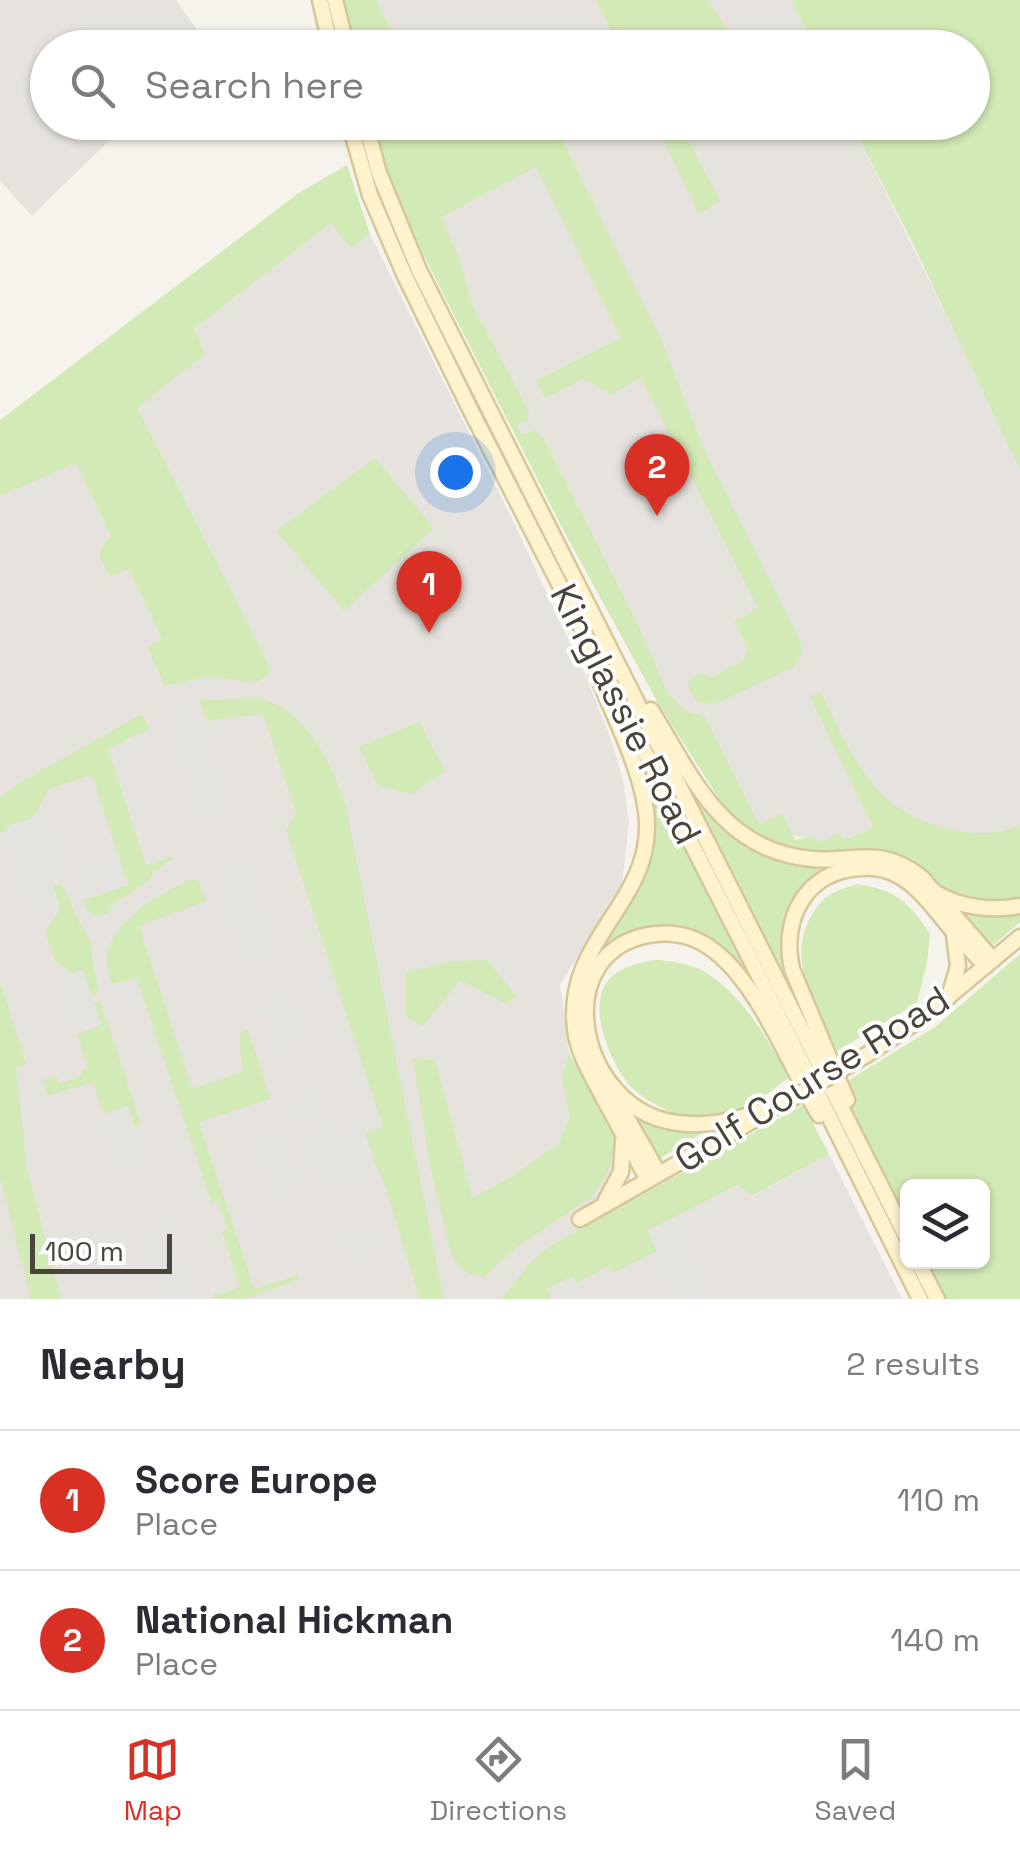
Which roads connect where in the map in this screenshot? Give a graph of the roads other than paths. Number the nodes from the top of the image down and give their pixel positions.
1 (320, 0) edge
2 (335, 0) edge
3 (327, 30) edge
4 (342, 30) edge
5 (353, 140) edge
6 (370, 140) edge
7 (564, 592) junction
8 (603, 633) junction
9 (936, 894) junction
10 (1020, 906) edge
11 (954, 932) junction
12 (1020, 937) edge
13 (989, 963) junction
14 (949, 998) junction
15 (604, 1078) junction
16 (781, 1105) junction
17 (624, 1135) junction
18 (653, 1177) junction
19 (602, 1205) junction
20 (580, 1219) dead end
21 (880, 1219) junction
22 (898, 1221) junction
23 (900, 1225) edge
24 (922, 1269) edge
25 (920, 1299) edge
26 (937, 1299) edge

1 - 3 main road
2 - 4 main road
5 - 7 main road, Kinglassie Road
6 - 8 main road, Kinglassie Road
7 - 17 main road
7 - 21 main road, Kinglassie Road
8 - 9 main road
8 - 22 main road, Kinglassie Road
9 - 10 main road
9 - 13 main road
11 - 13 main road
11 - 14 main road
11 - 22 main road
12 - 13 main road, Golf Course Road
13 - 14 main road, Golf Course Road
14 - 16 main road, Golf Course Road, bridge
15 - 16 main road
15 - 18 main road
15 - 21 main road
16 - 18 main road, Golf Course Road
17 - 18 main road
17 - 19 main road
18 - 19 main road, Golf Course Road
19 - 20 main road, Golf Course Road
21 - 25 main road, Kinglassie Road
22 - 23 main road, Kinglassie Road
24 - 26 main road

